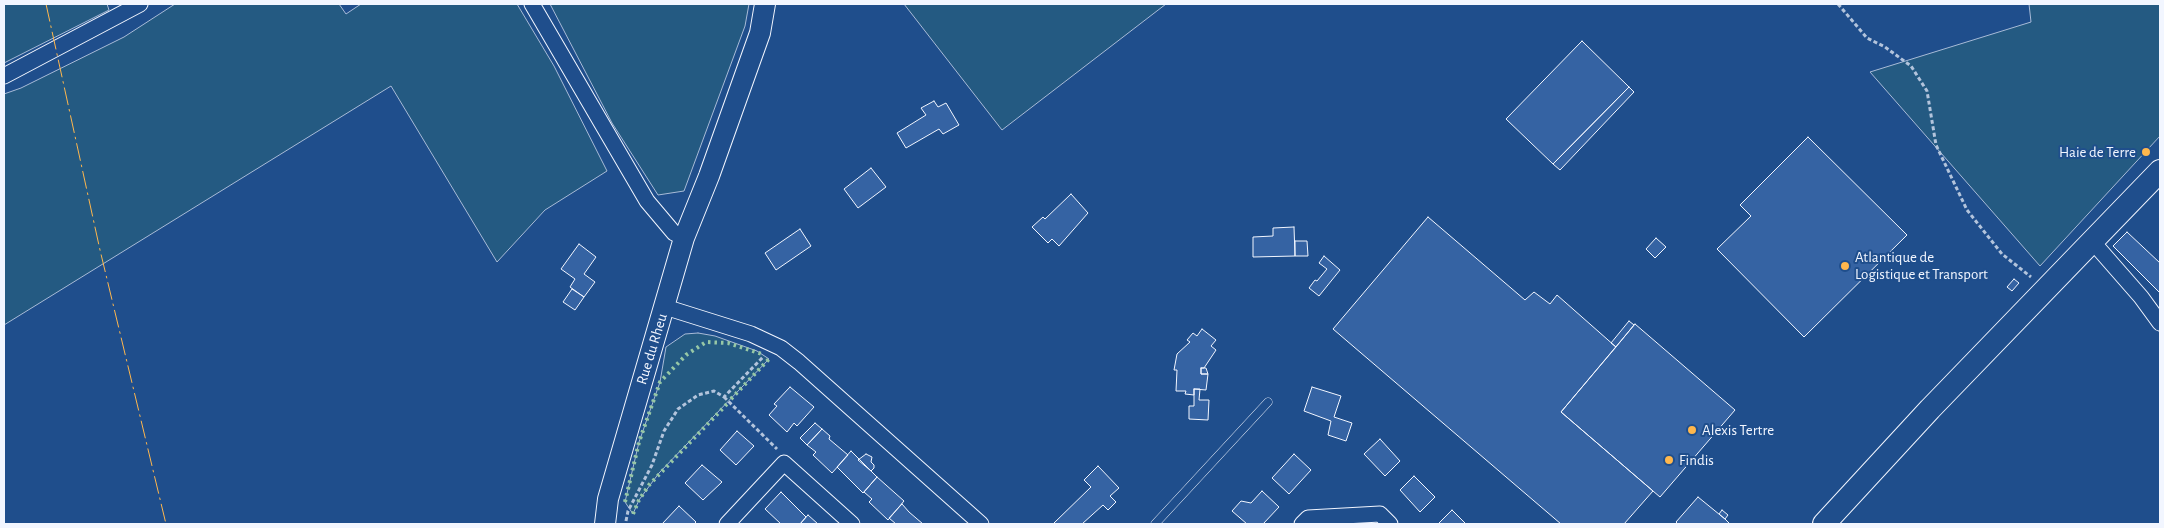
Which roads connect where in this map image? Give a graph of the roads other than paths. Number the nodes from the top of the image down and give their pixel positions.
1 (140, 4) edge
2 (532, 4) edge
3 (765, 4) edge
4 (4, 76) edge
5 (2160, 171) edge
6 (684, 238) junction
7 (2092, 241) junction
8 (665, 306) junction
9 (2160, 323) edge
10 (1268, 402) dead end
11 (605, 524) edge
12 (727, 524) edge
13 (852, 524) edge
14 (981, 524) edge
15 (1155, 524) edge
16 (1302, 524) edge
17 (1390, 524) edge
18 (1824, 524) edge

1 - 4 street
2 - 6 street
3 - 6 street, Rue du Rheu
5 - 7 main road
6 - 8 street, Rue du Rheu
7 - 9 street
7 - 18 main road
8 - 11 street, Rue du Rheu
8 - 14 street
10 - 15 lane
12 - 13 street
16 - 17 street

